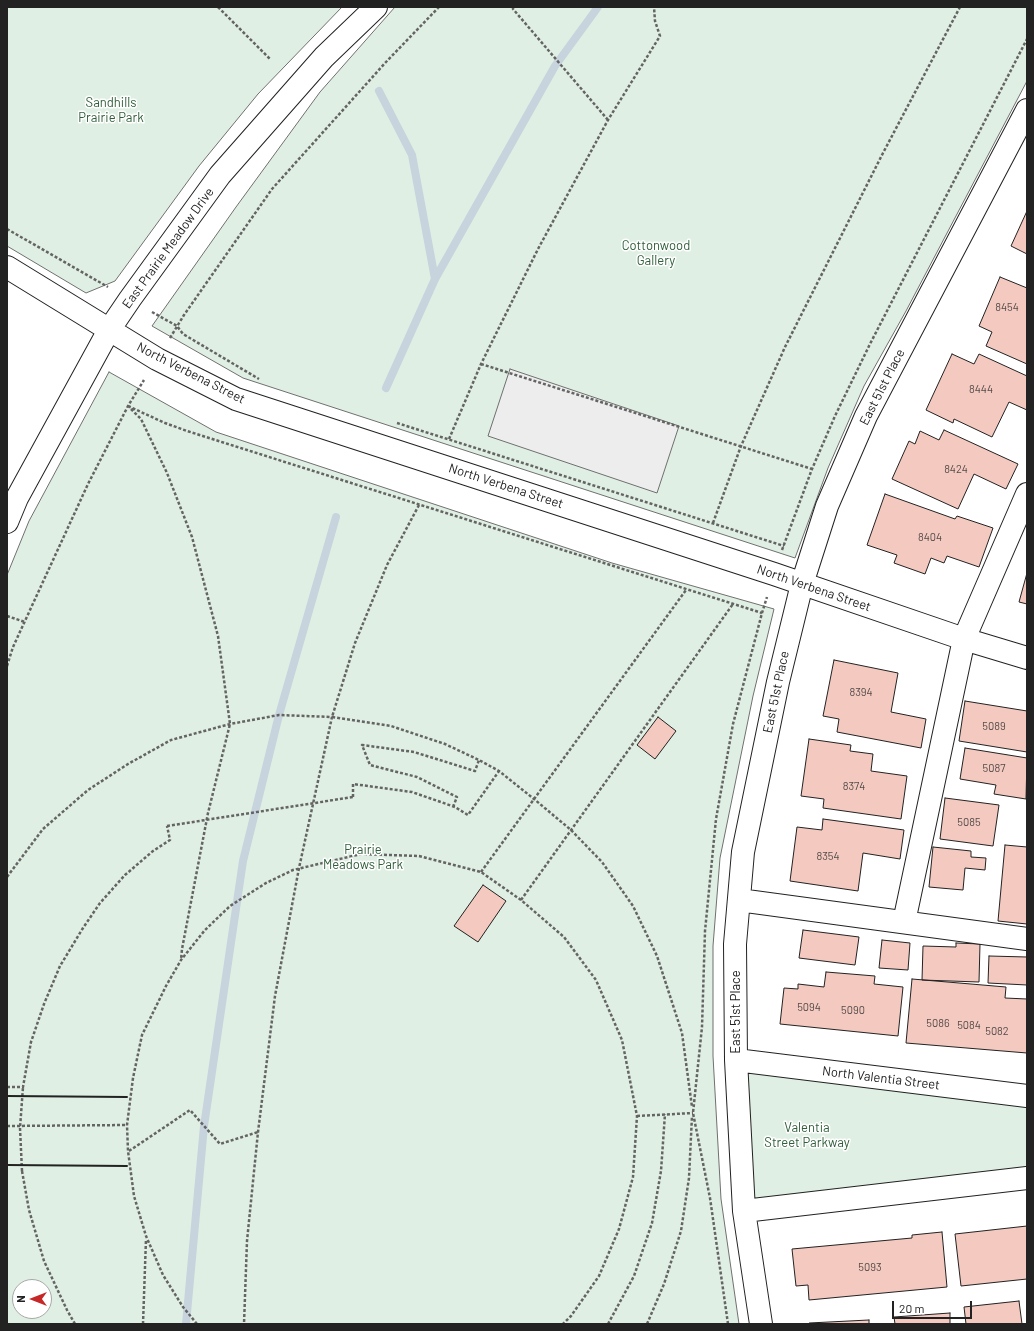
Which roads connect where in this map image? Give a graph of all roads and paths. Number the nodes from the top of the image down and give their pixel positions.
1 (218, 7) edge
2 (376, 7) edge
3 (439, 7) edge
4 (513, 7) edge
5 (654, 7) edge
6 (960, 7) edge
7 (1027, 39) edge
8 (270, 59) dead end
9 (1027, 110) edge
10 (608, 120) junction
11 (7, 229) edge
12 (7, 267) edge
13 (106, 286) dead end
14 (165, 319) dead end
15 (177, 326) junction
16 (109, 330) junction
17 (169, 339) dead end
18 (482, 364) junction
19 (261, 380) dead end
20 (137, 392) dead end
21 (128, 406) junction
22 (396, 423) dead end
23 (449, 439) junction
24 (741, 446) junction
25 (812, 469) junction
26 (1027, 494) edge
27 (419, 505) junction
28 (7, 522) edge
29 (713, 523) junction
30 (802, 584) junction
31 (686, 590) junction
32 (733, 604) junction
33 (765, 604) dead end
34 (7, 616) edge
35 (25, 622) junction
36 (964, 639) junction
37 (1027, 658) edge
38 (7, 666) edge
39 (332, 717) junction
40 (230, 724) junction
41 (479, 760) junction
42 (499, 771) junction
43 (534, 799) junction
44 (453, 807) junction
45 (571, 830) junction
46 (299, 868) junction
47 (481, 872) junction
48 (7, 877) edge
49 (521, 900) junction
50 (739, 900) junction
51 (904, 922) junction
52 (1027, 938) edge
53 (181, 960) junction
54 (736, 1060) junction
55 (7, 1087) edge
56 (23, 1087) junction
57 (1027, 1096) edge
58 (692, 1113) junction
59 (665, 1114) junction
60 (637, 1116) junction
61 (127, 1125) junction
62 (7, 1126) edge
63 (258, 1132) junction
64 (128, 1151) junction
65 (1027, 1178) edge
66 (744, 1211) junction
67 (146, 1236) junction
68 (75, 1324) edge
69 (143, 1324) edge
70 (197, 1324) edge
71 (244, 1324) edge
72 (564, 1324) edge
73 (608, 1324) edge
74 (647, 1324) edge
75 (728, 1324) edge
76 (761, 1324) edge

1 - 8 path
2 - 16 street, East Prairie Meadow Drive
3 - 15 path
4 - 10 path
5 - 10 path
6 - 24 path
7 - 25 path
9 - 30 street, East 51st Place
10 - 18 path
11 - 13 path
12 - 16 street, North Verbena Street
14 - 15 path
15 - 17 path
15 - 19 path
16 - 28 street, East Prairie Meadow Drive
16 - 30 street, North Verbena Street
18 - 23 path
18 - 24 path
20 - 21 path
21 - 27 path
21 - 35 path
21 - 40 path
22 - 23 path
23 - 29 path
24 - 25 path
24 - 29 path
25 - 29 path
26 - 36 street
27 - 31 path
27 - 39 path
30 - 36 street, North Verbena Street
30 - 50 street, East 51st Place
31 - 32 path
31 - 43 path
32 - 33 path
32 - 45 path
34 - 35 path
35 - 38 path
36 - 37 street, North Verbena Street
36 - 51 street
39 - 40 path
39 - 41 path
39 - 46 path
40 - 48 path
40 - 53 path
41 - 42 path
41 - 44 path
42 - 43 path
42 - 44 path
43 - 45 path
43 - 47 path
44 - 56 path, bridge
45 - 49 path
45 - 58 path
46 - 47 path
46 - 53 path
46 - 63 path
47 - 49 path
49 - 60 path
50 - 51 street
50 - 54 street, East 51st Place
51 - 52 street
53 - 61 path
54 - 57 street, North Valentia Street
54 - 66 street, East 51st Place
55 - 56 path
56 - 68 path, bridge
58 - 59 path
58 - 74 path
58 - 75 path
59 - 60 path
59 - 73 path
60 - 72 path
61 - 62 path
61 - 64 path
63 - 64 path
63 - 71 path
64 - 67 path
65 - 66 street
66 - 76 street, East 51st Place
67 - 69 path
67 - 70 path

